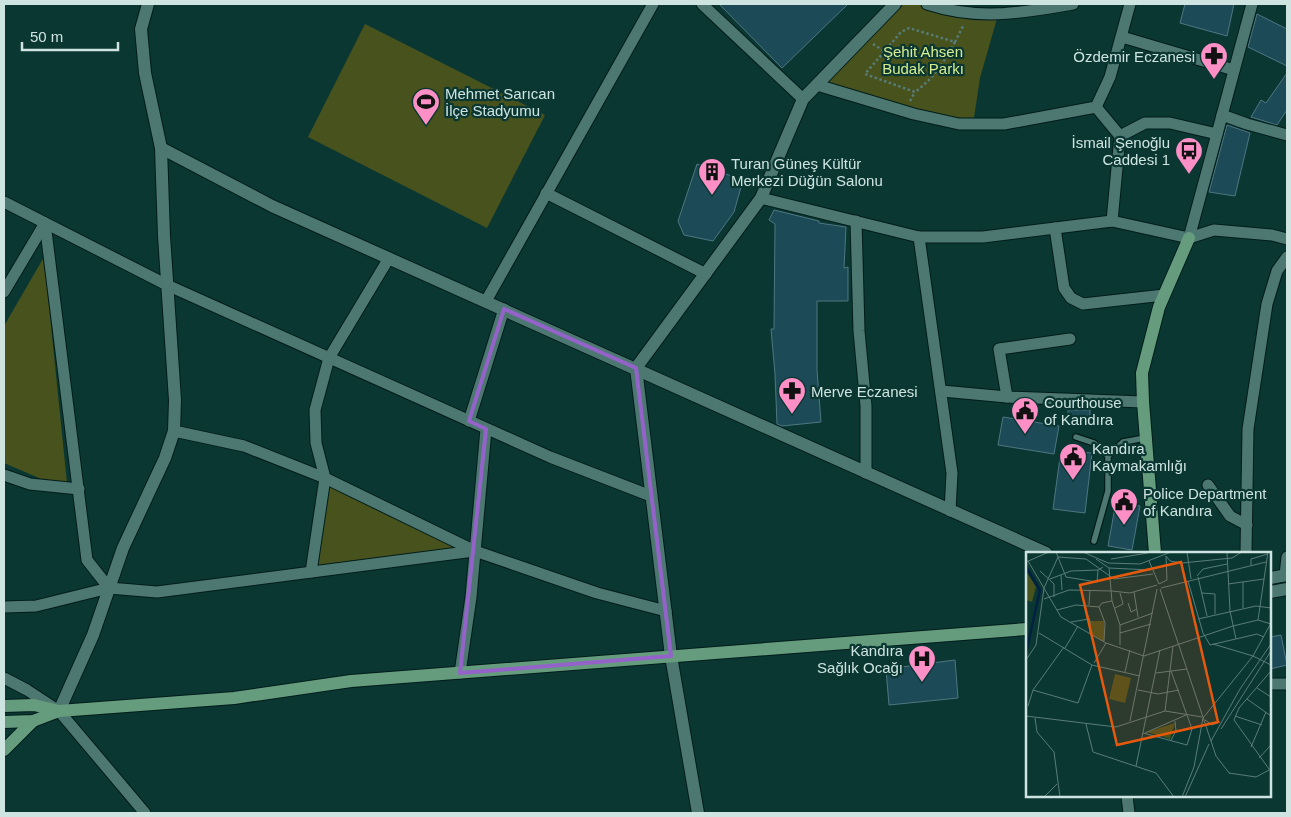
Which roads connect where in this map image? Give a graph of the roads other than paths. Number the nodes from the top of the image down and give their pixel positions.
1 (148, 4) edge
2 (653, 4) edge
3 (702, 4) edge
4 (895, 4) edge
5 (927, 4) edge
6 (1073, 4) edge
7 (1130, 4) edge
8 (1252, 4) edge
9 (1020, 8) edge
10 (1122, 36) junction
11 (1234, 70) junction
12 (817, 85) junction
13 (803, 99) junction
14 (1096, 107) junction
15 (1222, 114) junction
16 (1217, 134) junction
17 (1287, 134) edge
18 (1120, 136) junction
19 (161, 148) junction
20 (546, 193) junction
21 (762, 198) junction
22 (4, 202) edge
23 (1112, 221) junction
24 (856, 222) junction
25 (45, 223) junction
26 (1055, 228) junction
27 (919, 237) junction
28 (1189, 238) junction
29 (1287, 239) edge
30 (1287, 257) edge
31 (389, 258) junction
32 (706, 274) junction
33 (167, 285) junction
34 (4, 292) edge
35 (1164, 295) junction
36 (486, 301) junction
37 (504, 309) junction
38 (1070, 339) dead end
39 (328, 358) junction
40 (636, 368) junction
41 (942, 392) junction
42 (1008, 396) junction
43 (1143, 402) junction
44 (469, 421) junction
45 (486, 429) junction
46 (174, 430) junction
47 (1076, 437) dead end
48 (1146, 438) junction
49 (1108, 456) junction
50 (866, 473) junction
51 (4, 476) edge
52 (325, 478) junction
53 (1208, 485) dead end
54 (79, 489) junction
55 (652, 496) junction
56 (950, 511) junction
57 (1247, 525) junction
58 (1094, 540) dead end
59 (475, 551) junction
60 (1044, 552) edge
61 (1155, 552) edge
62 (1246, 552) edge
63 (1287, 557) edge
64 (310, 572) junction
65 (1286, 575) edge
66 (1271, 578) edge
67 (109, 588) junction
68 (1287, 588) edge
69 (1271, 592) edge
70 (4, 607) edge
71 (666, 612) junction
72 (1026, 629) edge
73 (671, 656) junction
74 (460, 673) junction
75 (4, 678) edge
76 (1271, 684) edge
77 (1287, 684) edge
78 (4, 706) edge
79 (59, 711) junction
80 (33, 721) junction
81 (4, 722) edge
82 (4, 750) edge
83 (1127, 797) edge
84 (145, 813) edge
85 (698, 813) edge
86 (1129, 813) edge

1 - 19 street
2 - 20 street
3 - 13 street
4 - 12 street
5 - 9 street
6 - 9 street
7 - 10 street
8 - 11 street
10 - 11 street
10 - 14 street
11 - 15 street
12 - 13 street
12 - 14 street
13 - 21 street
14 - 18 street
15 - 16 street
15 - 17 street
16 - 18 street
16 - 28 street
18 - 23 street
19 - 31 street
19 - 33 street
20 - 32 street
20 - 36 street
21 - 24 street
21 - 32 street
22 - 25 street
23 - 26 street
23 - 28 street
24 - 27 street
24 - 50 street
25 - 33 street
25 - 34 street
25 - 54 street
26 - 27 street
26 - 35 street
27 - 41 street
28 - 29 street
28 - 35 main road
30 - 57 street
31 - 36 street
31 - 39 street
32 - 40 street
33 - 39 street
33 - 46 street
35 - 43 main road
36 - 37 street
37 - 40 street
37 - 44 street
38 - 42 street
39 - 44 street
39 - 52 street
40 - 50 street
40 - 55 street
41 - 42 street
41 - 56 street
42 - 43 street
43 - 48 main road
44 - 45 street
45 - 55 street
45 - 59 street
46 - 52 street
46 - 67 street
47 - 49 lane
48 - 49 lane
48 - 61 main road
49 - 58 lane
50 - 56 street
51 - 54 street
52 - 59 street
52 - 64 street
53 - 57 street
54 - 67 street
55 - 71 street
56 - 60 street
57 - 62 street
59 - 64 street
59 - 71 street
59 - 74 street
63 - 65 street
64 - 67 street
65 - 66 street
67 - 70 street
67 - 79 street
68 - 69 street
71 - 73 street
72 - 73 main road
73 - 74 main road
73 - 85 street
74 - 79 main road
75 - 79 street
76 - 77 street
78 - 79 main road
79 - 80 main road
79 - 84 street
80 - 81 main road
80 - 82 main road
83 - 86 street

